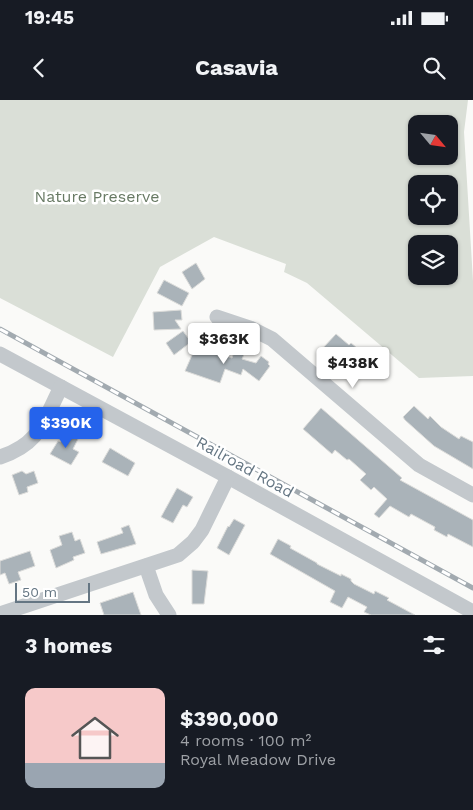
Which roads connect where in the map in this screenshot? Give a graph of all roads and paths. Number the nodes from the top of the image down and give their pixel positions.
1 (217, 317) dead end
2 (0, 354) edge
3 (61, 387) junction
4 (0, 457) edge
5 (228, 477) junction
6 (473, 495) edge
7 (146, 566) junction
8 (473, 612) edge
9 (0, 614) edge
10 (169, 615) edge

1 - 6 street
2 - 3 street, Railroad Road
3 - 4 street
3 - 5 street, Railroad Road
5 - 7 street
5 - 8 street, Railroad Road
7 - 9 street
7 - 10 street

